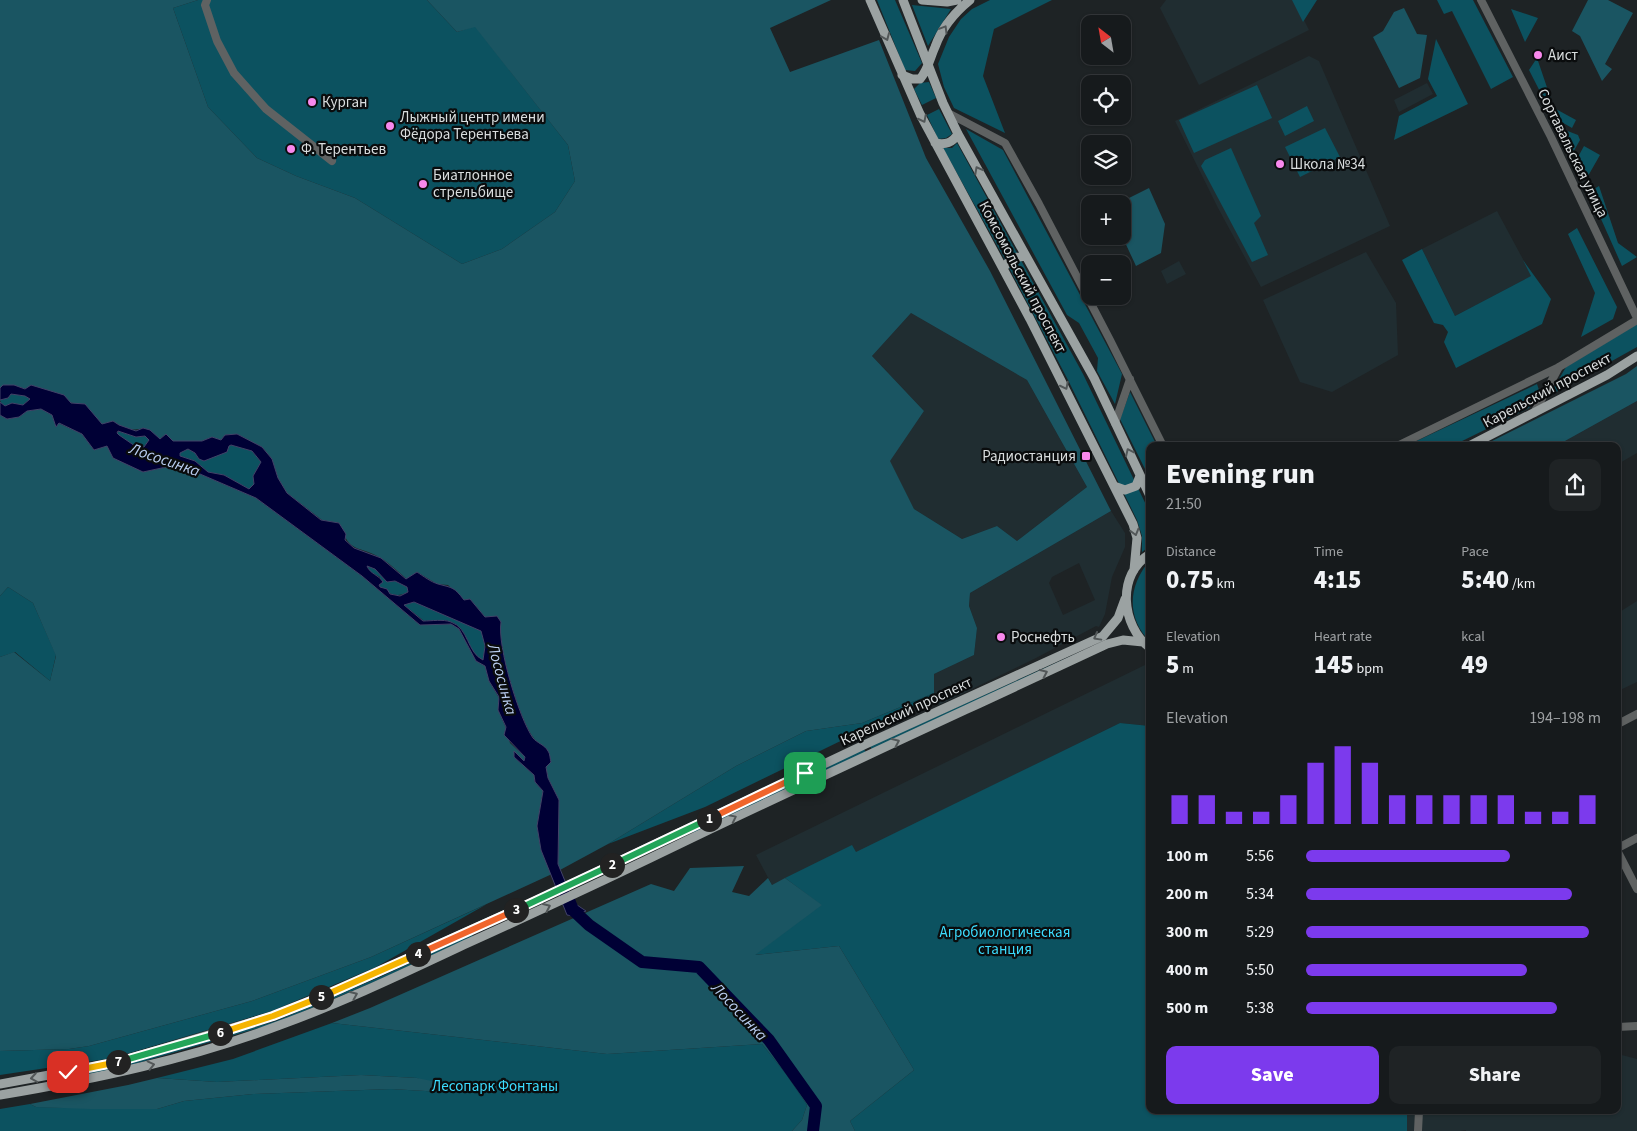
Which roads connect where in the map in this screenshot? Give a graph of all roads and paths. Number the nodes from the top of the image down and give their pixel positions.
1 (207, 0) edge
2 (870, 0) edge
3 (903, 0) edge
4 (922, 0) edge
5 (957, 0) edge
6 (970, 0) edge
7 (1481, 0) edge
8 (928, 65) junction
9 (902, 75) junction
10 (948, 113) junction
11 (958, 134) junction
12 (935, 143) junction
13 (332, 161) dead end
14 (1026, 256) junction
15 (1003, 268) junction
16 (1637, 319) edge
17 (1637, 356) edge
18 (1559, 367) junction
19 (1130, 378) junction
20 (1533, 415) junction
21 (1115, 423) junction
22 (1161, 442) edge
23 (1405, 442) edge
24 (1477, 442) edge
25 (1140, 476) junction
26 (1114, 486) junction
27 (1146, 488) edge
28 (1146, 556) edge
29 (1134, 570) junction
30 (1126, 600) junction
31 (1146, 645) edge
32 (1637, 714) edge
33 (1621, 722) edge
34 (866, 744) junction
35 (871, 754) junction
36 (1637, 838) edge
37 (1621, 848) edge
38 (1621, 856) edge
39 (1637, 890) edge
40 (1621, 1026) edge
41 (1637, 1026) edge
42 (68, 1072) junction
43 (70, 1083) junction
44 (0, 1084) edge
45 (0, 1095) edge
46 (1419, 1114) edge
47 (1418, 1131) edge

1 - 13 street
2 -> 9 main road, Комсомольский проспект
3 - 8 main road, Комсомольский проспект
4 - 5 main road
8 -> 6 main road
7 - 16 street, Сортавальская улица
8 - 9 main road
8 - 10 main road, Комсомольский проспект
9 -> 12 main road, Комсомольский проспект
10 - 11 main road, Комсомольский проспект
10 - 19 street
11 - 12 main road
14 -> 11 main road, Комсомольский проспект
12 - 15 main road, Комсомольский проспект
14 - 15 main road
14 - 21 main road, Комсомольский проспект
15 -> 26 main road, Комсомольский проспект
16 - 18 street
17 - 20 main road, Карельский проспект
18 - 20 street
18 - 23 street
19 - 21 street
19 - 22 street
20 - 24 main road, Карельский проспект
25 -> 21 main road, Комсомольский проспект
25 - 26 main road
25 - 27 main road, Комсомольский проспект
26 -> 29 main road, Комсомольский проспект
28 - 29 main road
29 - 30 main road, Комсомольский проспект
30 - 31 main road
30 -> 34 main road, Карельский проспект
35 -> 31 main road, Карельский проспект
32 - 33 street
34 - 35 main road
34 - 42 main road, Карельский проспект
43 -> 35 main road, Карельский проспект
36 - 37 street
38 - 39 street
40 - 41 street
42 - 43 main road
42 -> 44 main road, Карельский проспект
43 - 45 main road, Карельский проспект
46 - 47 street

